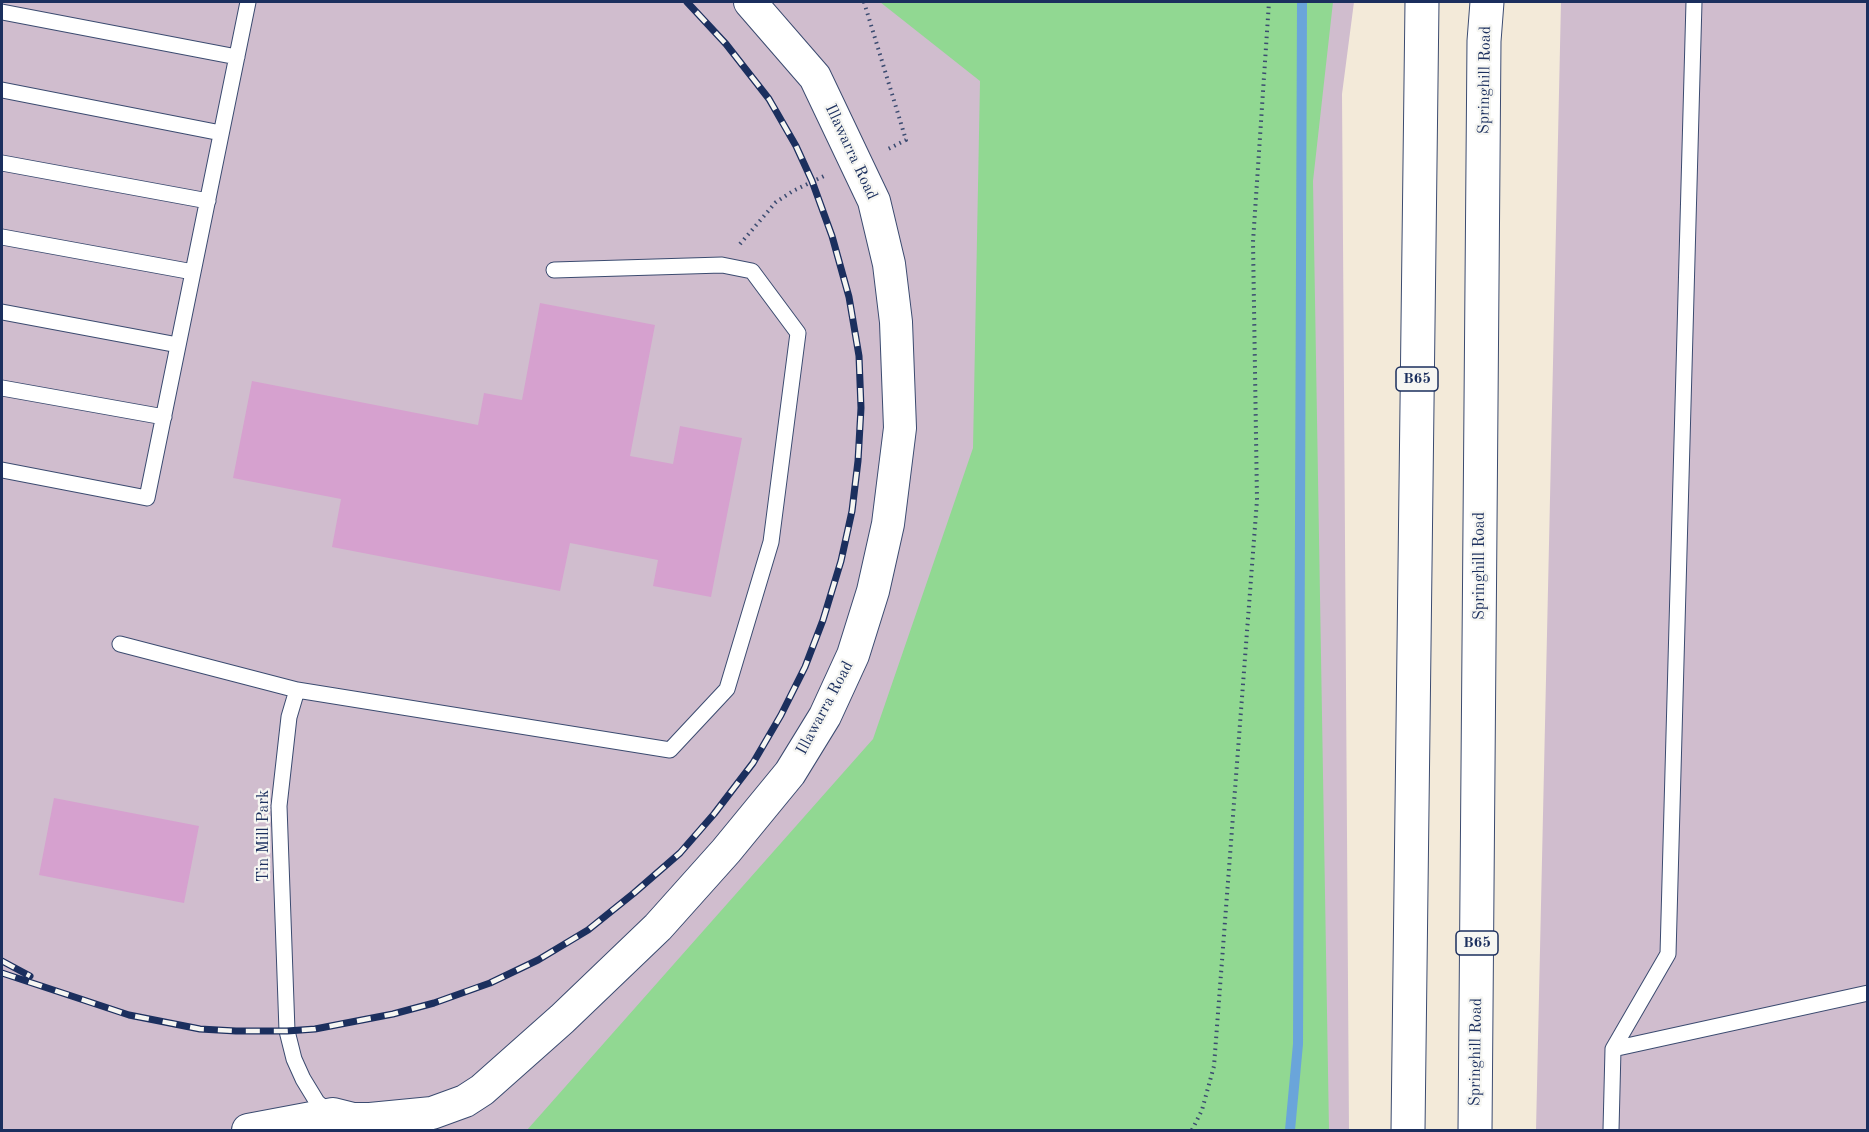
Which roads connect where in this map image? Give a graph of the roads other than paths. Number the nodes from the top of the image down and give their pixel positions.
1 (248, 2) edge
2 (750, 2) edge
3 (1422, 2) edge
4 (1487, 2) edge
5 (1694, 2) edge
6 (2, 12) edge
7 (237, 57) junction
8 (2, 90) edge
9 (221, 133) junction
10 (2, 163) edge
11 (208, 201) junction
12 (2, 237) edge
13 (554, 270) dead end
14 (193, 272) junction
15 (2, 312) edge
16 (178, 345) junction
17 (2, 388) edge
18 (164, 417) junction
19 (2, 470) edge
20 (120, 644) dead end
21 (297, 690) junction
22 (1868, 993) edge
23 (1613, 1049) junction
24 (333, 1114) junction
25 (248, 1131) edge
26 (1408, 1131) edge
27 (1475, 1131) edge
28 (1611, 1131) edge

1 - 7 lane
2 - 24 street, Illawarra Road
3 - 26 main road, B65
4 - 27 main road, Springhill Road / B65
5 - 23 lane
6 - 7 lane
7 - 9 lane
8 - 9 lane
9 - 11 lane
10 - 11 lane
11 - 14 lane
12 - 14 lane
13 - 21 lane
14 - 16 lane
15 - 16 lane
16 - 18 lane
17 - 18 lane
18 - 19 lane
20 - 21 lane
21 - 24 lane, Tin Mill Park
22 - 23 lane
23 - 28 lane
24 - 25 street, Illawarra Road

